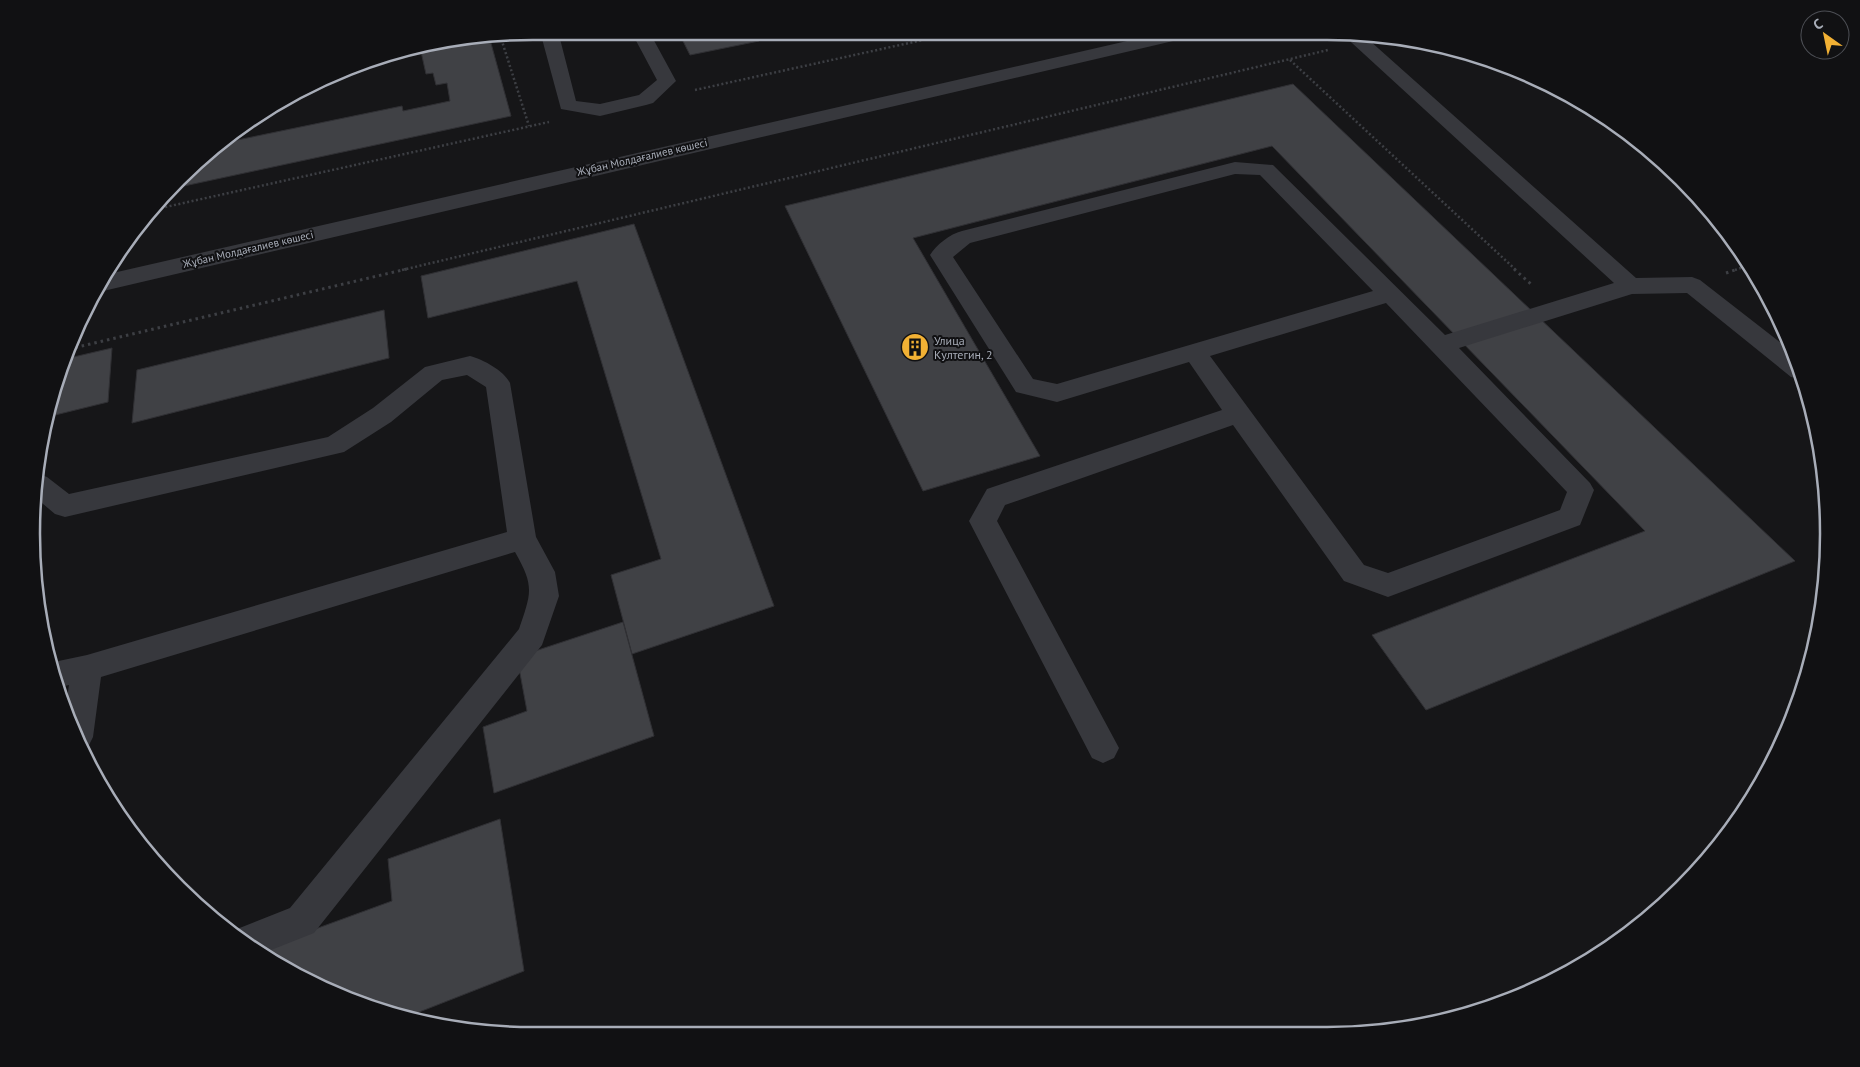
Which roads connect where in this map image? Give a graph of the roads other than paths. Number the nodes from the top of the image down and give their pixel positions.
1 (551, 40) edge
2 (645, 40) edge
3 (1156, 40) edge
4 (1358, 41) edge
5 (109, 282) edge
6 (1631, 286) junction
7 (1390, 294) junction
8 (1441, 346) junction
9 (1194, 352) junction
10 (1789, 362) edge
11 (1238, 414) junction
12 (42, 487) edge
13 (522, 539) junction
14 (88, 668) junction
15 (61, 673) edge
16 (79, 724) edge
17 (1103, 748) dead end
18 (253, 940) edge

1 - 2 street
3 - 5 street, Жұбан Молдағалиев көшесі
4 - 6 street
6 - 8 street
6 - 10 street
7 - 8 street
7 - 9 street
7 - 9 street
8 - 11 street
9 - 11 street
11 - 17 street
12 - 13 street
13 - 14 street
13 - 18 street
14 - 15 street
14 - 16 street

